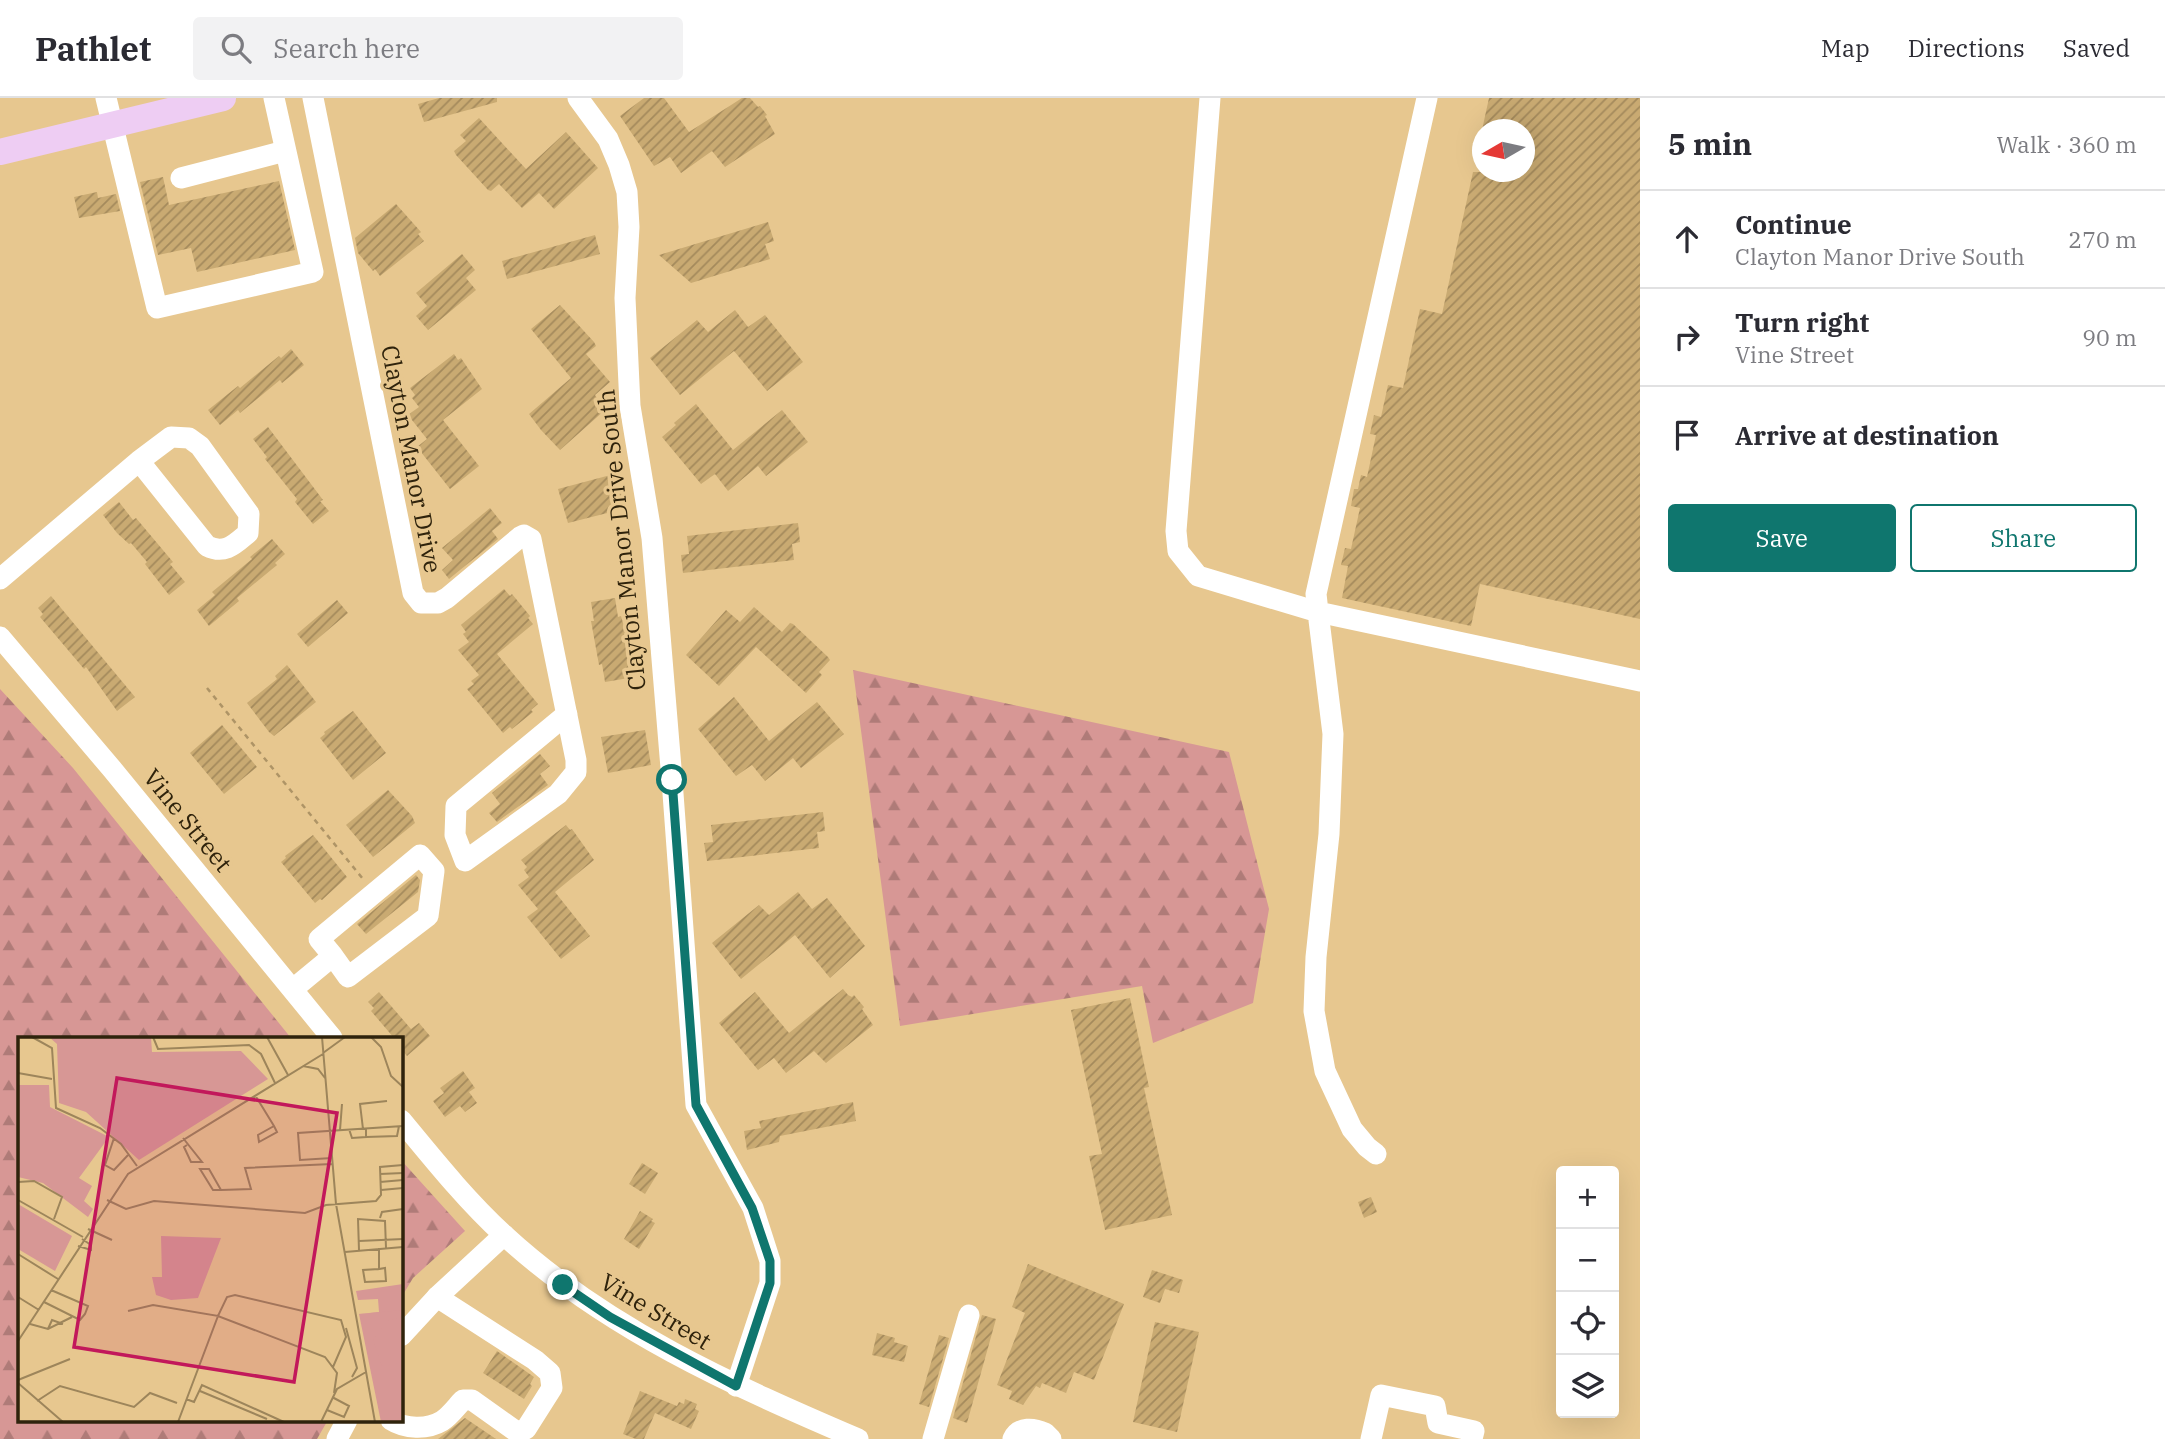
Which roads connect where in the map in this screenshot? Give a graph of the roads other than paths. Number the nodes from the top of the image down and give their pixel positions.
1 (106, 98) edge
2 (223, 98) edge
3 (274, 98) edge
4 (313, 98) edge
5 (578, 98) edge
6 (1210, 98) edge
7 (1427, 98) edge
8 (113, 125) junction
9 (285, 151) junction
10 (0, 152) edge
11 (181, 178) dead end
12 (139, 461) junction
13 (0, 579) edge
14 (1318, 612) junction
15 (0, 637) edge
16 (1640, 681) edge
17 (567, 714) junction
18 (333, 956) junction
19 (293, 989) junction
20 (331, 1037) edge
21 (402, 1121) edge
22 (1376, 1154) dead end
23 (504, 1235) junction
24 (437, 1297) junction
25 (969, 1315) dead end
26 (402, 1335) edge
27 (736, 1386) junction
28 (346, 1422) edge
29 (394, 1422) edge
30 (337, 1439) edge
31 (858, 1439) edge
32 (933, 1439) edge
33 (1013, 1439) edge
34 (1051, 1439) edge
35 (1371, 1439) edge
36 (1472, 1439) edge

1 - 8 street
2 - 8 main road
3 - 9 street
4 - 17 street, Clayton Manor Drive
5 - 27 street, Clayton Manor Drive South
6 - 14 street
7 - 14 street
8 - 9 street
8 - 10 main road
9 - 11 street
12 - 12 street
12 - 13 street
14 - 16 street
14 - 22 street
15 - 19 street, Vine Street
17 - 17 street, Clayton Manor Drive
18 - 18 street
18 - 19 street
19 - 20 street, Vine Street
21 - 23 street, Vine Street
23 - 24 street
23 - 27 street, Vine Street
24 - 26 street
24 - 29 street
25 - 32 street
27 - 31 street, Vine Street
28 - 30 street
33 - 34 street
35 - 36 street

